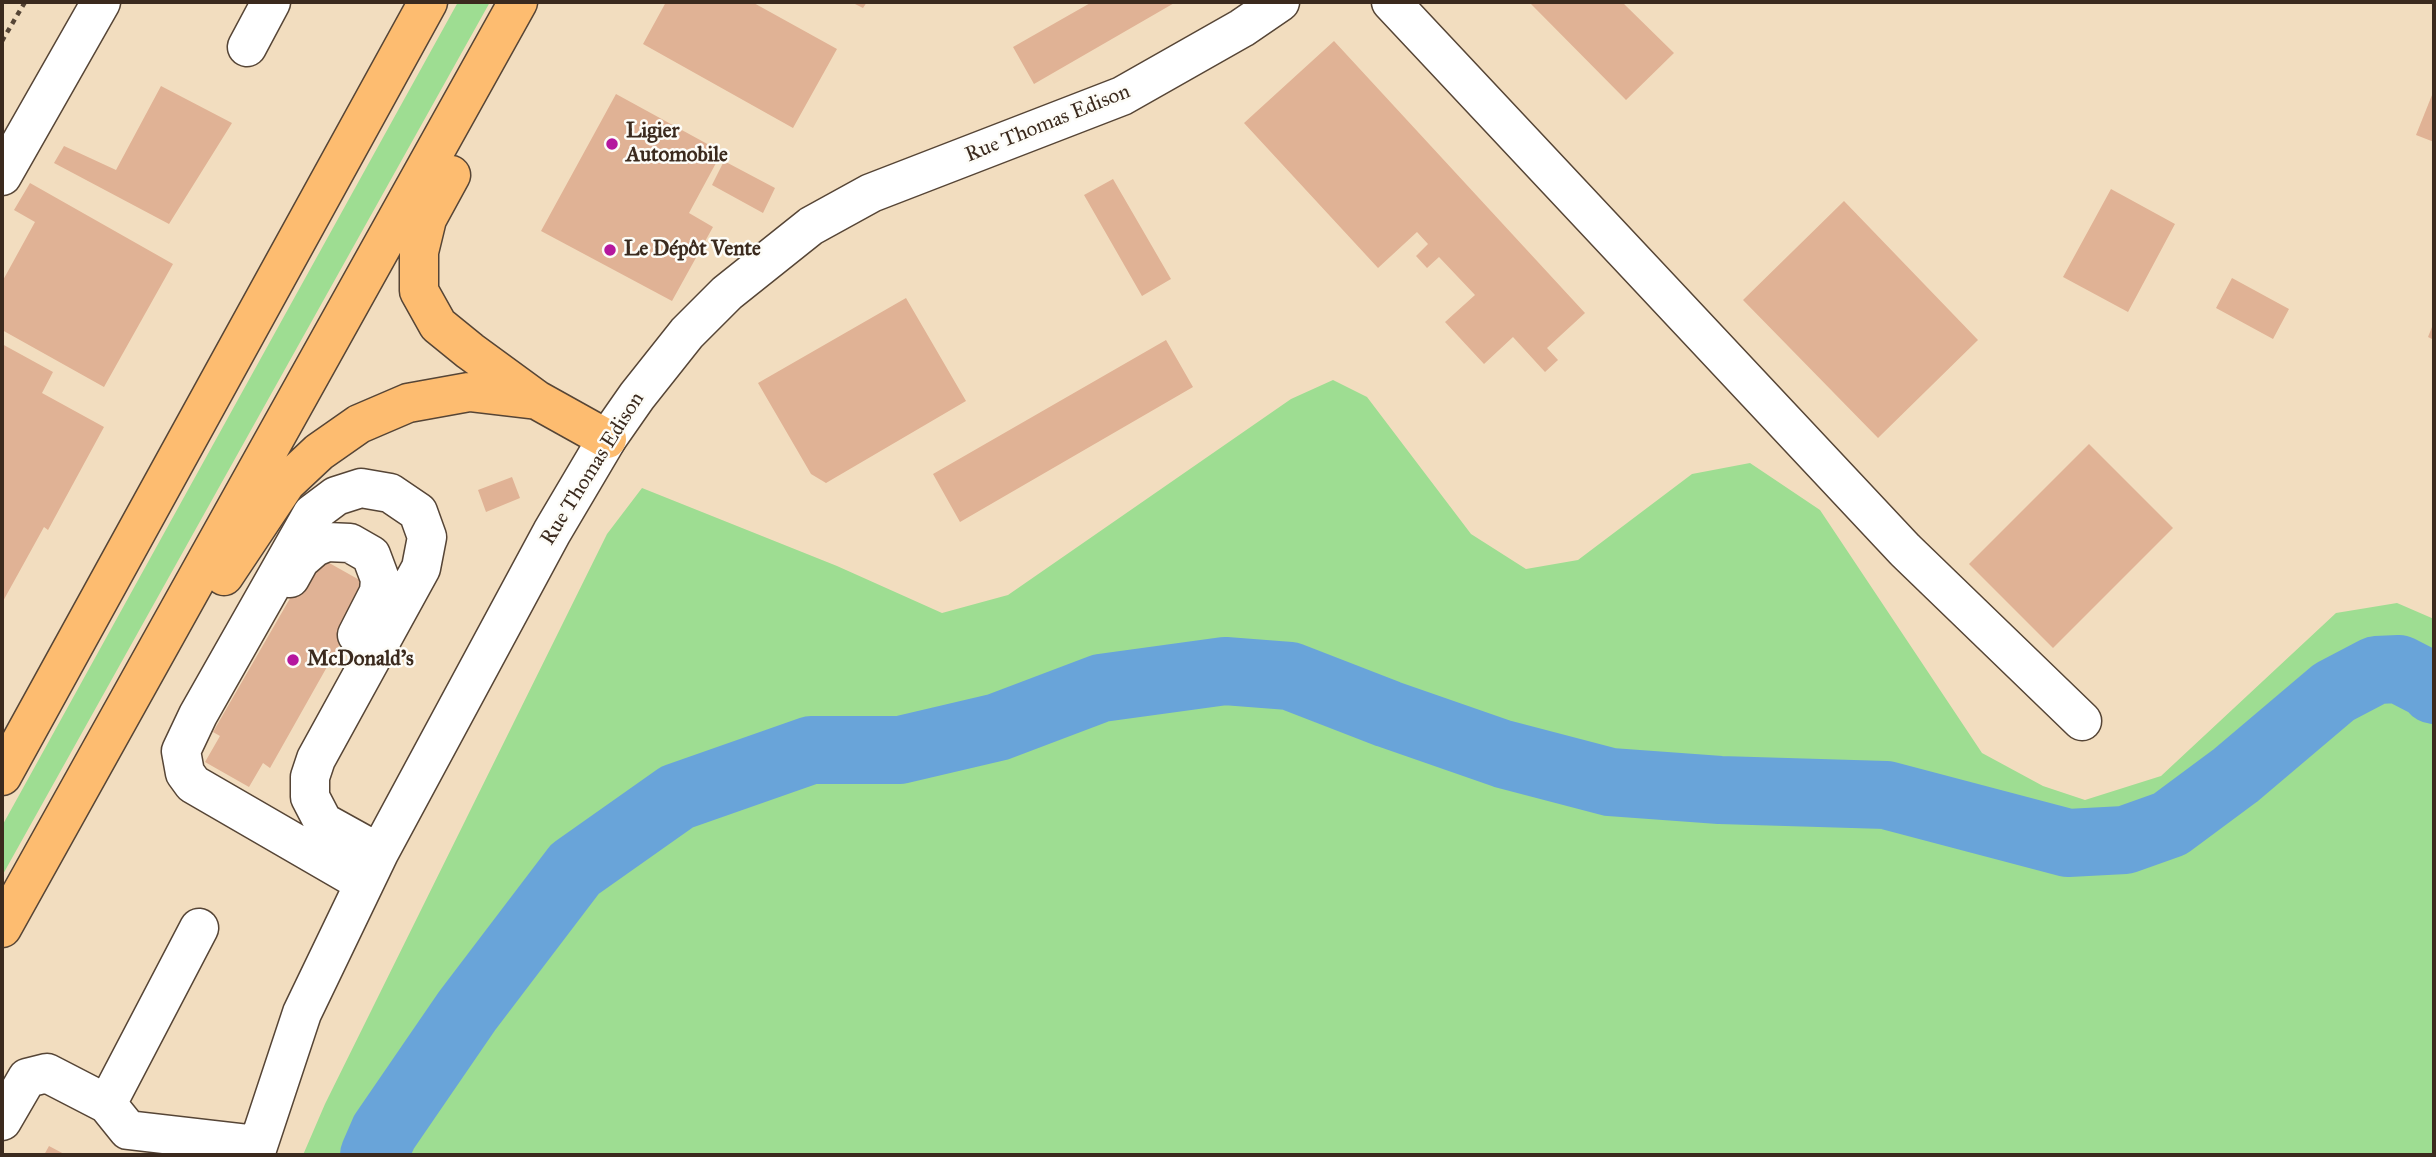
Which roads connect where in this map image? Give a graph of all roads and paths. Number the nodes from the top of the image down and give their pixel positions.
1 (25, 2) edge
2 (102, 2) edge
3 (271, 2) edge
4 (428, 2) edge
5 (518, 2) edge
6 (547, 2) edge
7 (1280, 2) edge
8 (1391, 2) edge
9 (2, 41) edge
10 (247, 47) dead end
11 (2, 176) edge
12 (537, 400) junction
13 (607, 439) junction
14 (198, 715) junction
15 (2082, 721) dead end
16 (2, 776) edge
17 (323, 822) junction
18 (47, 848) junction
19 (372, 868) junction
20 (2, 928) edge
21 (199, 928) dead end
22 (2, 1121) edge
23 (120, 1130) edge
24 (257, 1150) edge

1 - 9 path
2 - 11 street
3 - 10 street
4 - 16 highway
5 - 18 highway
6 - 12 highway
7 - 13 street, Rue Thomas Edison
8 - 15 street
12 - 13 highway
12 - 18 highway
13 - 19 street, Rue Thomas Edison
14 - 17 street
14 - 17 street
14 - 19 street
17 - 19 street
18 - 20 highway
19 - 24 street, Rue Thomas Edison
21 - 23 street
22 - 23 street
23 - 24 street

